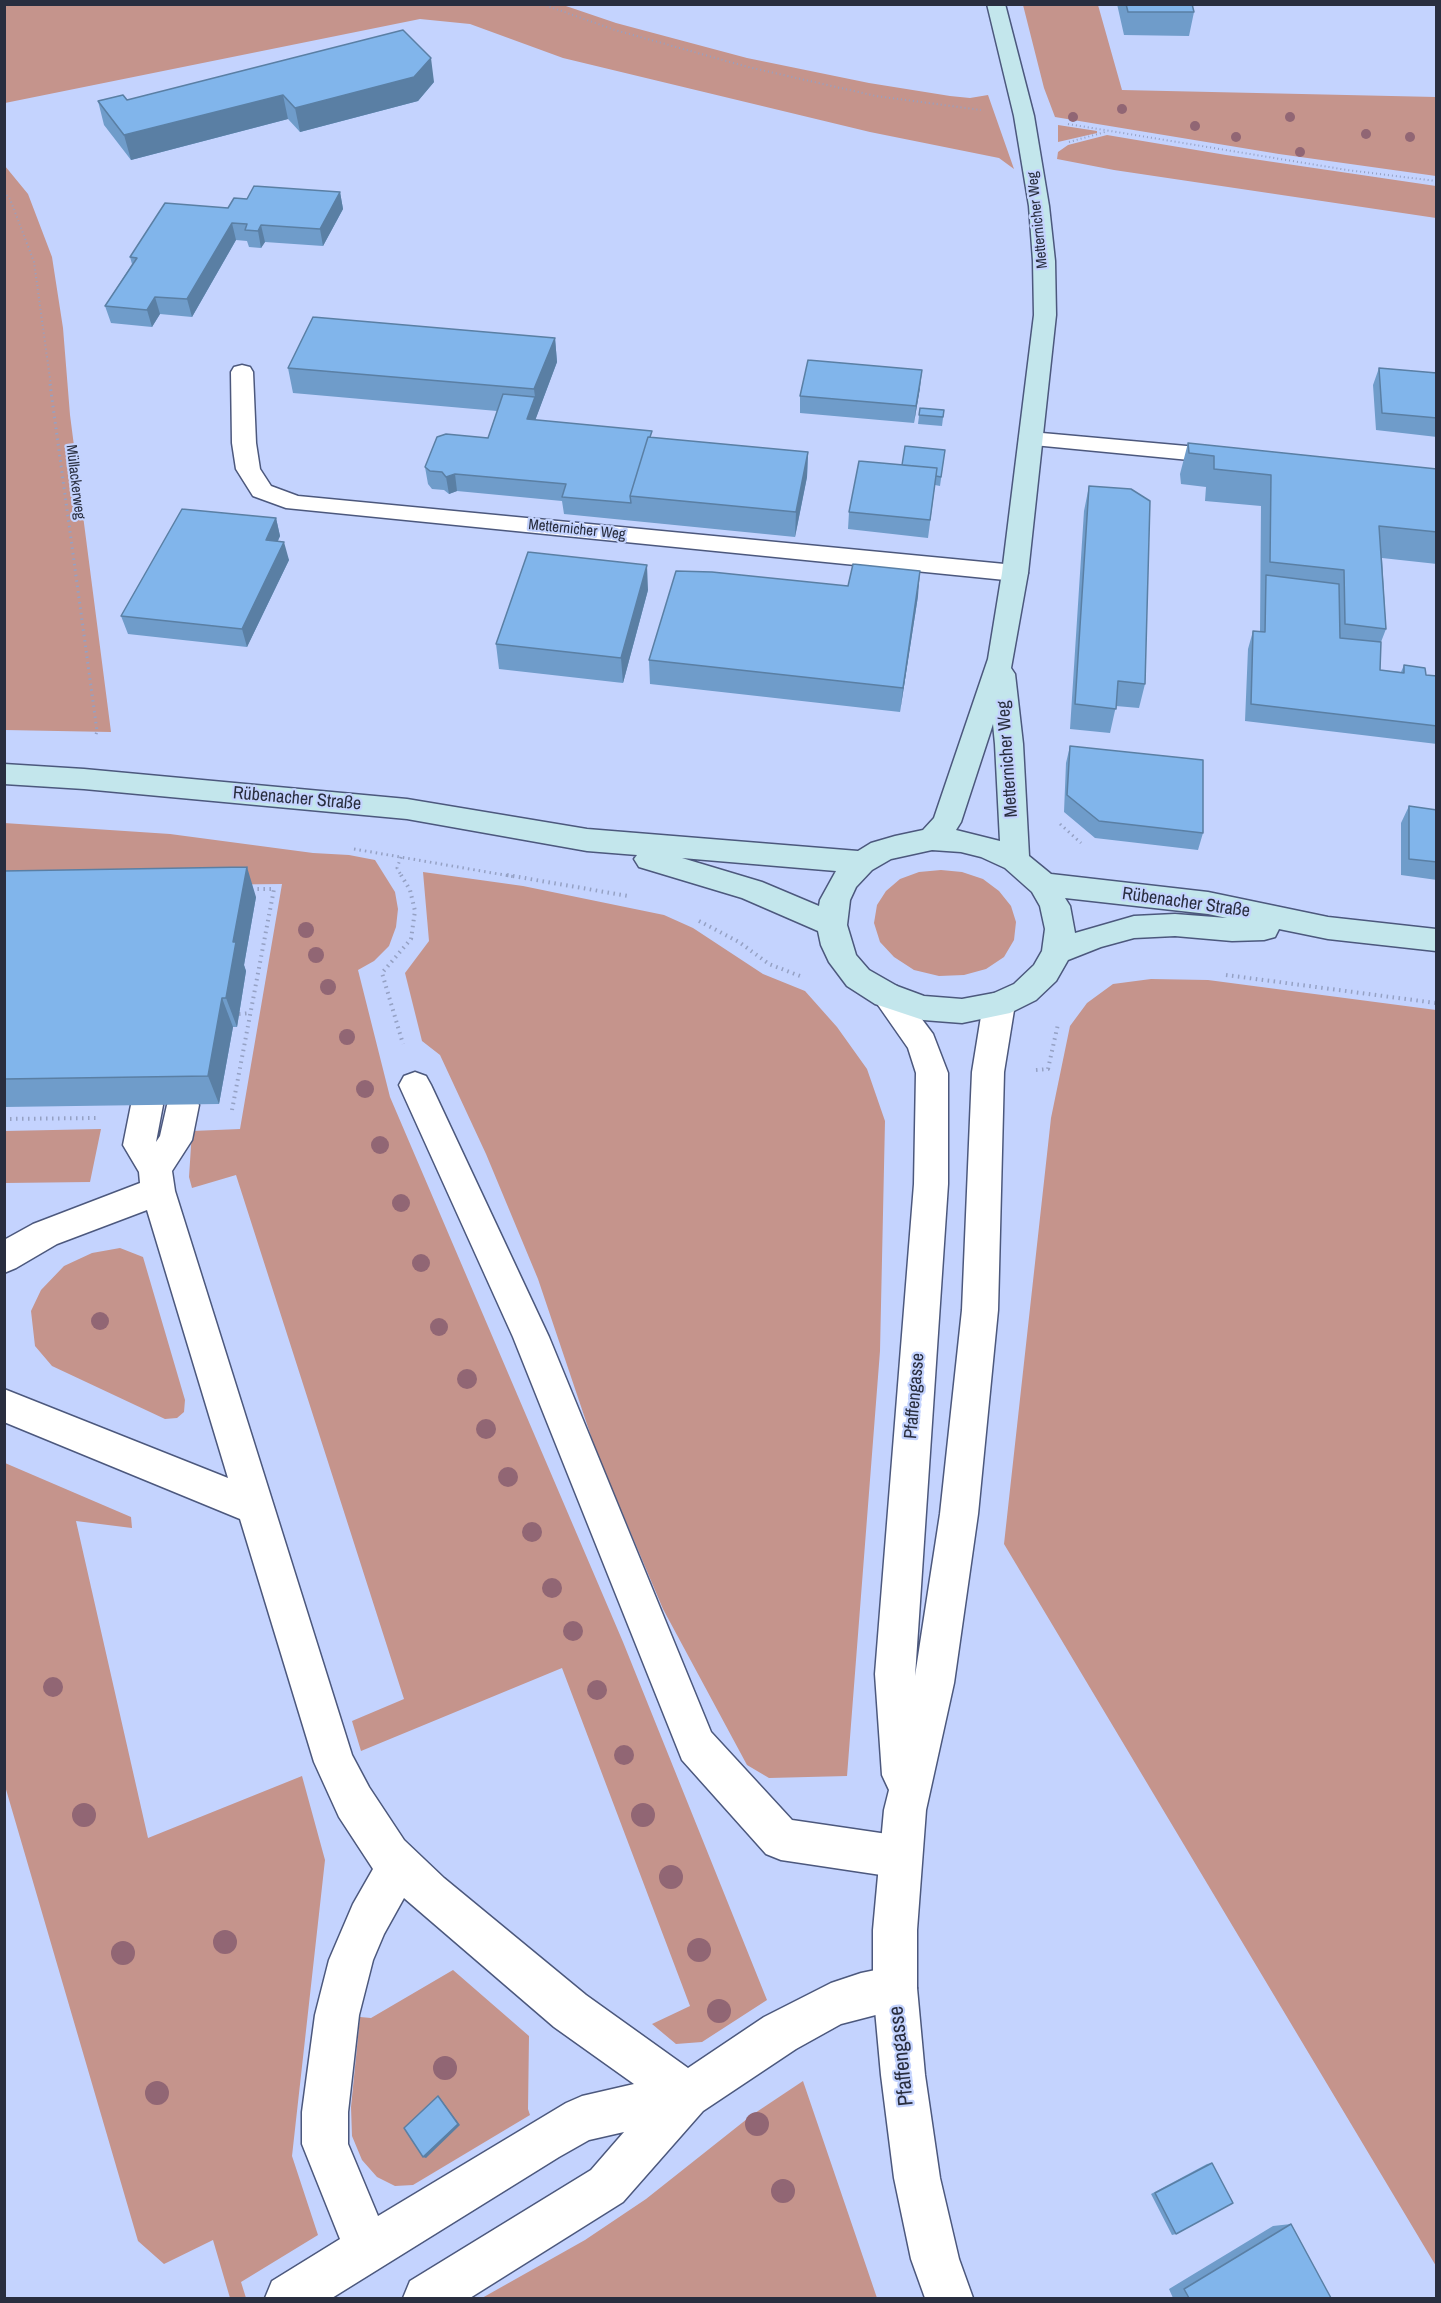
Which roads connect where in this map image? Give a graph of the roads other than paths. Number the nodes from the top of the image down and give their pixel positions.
1 (996, 4) edge
2 (242, 372) dead end
3 (1031, 439) junction
4 (1252, 458) edge
5 (1015, 573) junction
6 (1001, 658) junction
7 (4, 774) edge
8 (932, 839) junction
9 (587, 840) junction
10 (1015, 860) junction
11 (862, 862) junction
12 (1043, 884) junction
13 (832, 925) junction
14 (1328, 928) junction
15 (1437, 940) edge
16 (1057, 952) junction
17 (886, 995) junction
18 (999, 1004) junction
19 (415, 1085) road end
20 (146, 1111) edge
21 (182, 1111) edge
22 (156, 1180) junction
23 (4, 1258) edge
24 (4, 1405) edge
25 (257, 1508) junction
26 (905, 1810) junction
27 (901, 1857) junction
28 (402, 1868) junction
29 (895, 1988) junction
30 (687, 2095) junction
31 (368, 2249) junction
32 (289, 2298) edge
33 (427, 2298) edge
34 (949, 2298) edge

1 - 3 main road, Metternicher Weg
2 - 5 street, Metternicher Weg
3 - 4 street
3 - 5 main road, Metternicher Weg
5 - 6 main road, Metternicher Weg
6 - 8 main road, Metternicher Weg
6 - 10 main road, Metternicher Weg
7 - 9 main road, Rübenacher Straße
8 - 10 main road
8 - 11 main road
9 - 11 main road, Rübenacher Straße
9 - 13 main road, Rübenacher Straße
10 - 12 main road
11 - 13 main road
12 - 14 main road, Rübenacher Straße
12 - 16 main road
13 - 17 main road
14 - 15 main road, Rübenacher Straße
14 - 16 main road, Rübenacher Straße
16 - 18 main road
17 - 18 main road
17 - 26 street, Pfaffengasse
18 - 26 street, Pfaffengasse
19 - 27 street
20 - 22 street
21 - 22 street
22 - 23 street
22 - 25 street
24 - 25 street
25 - 28 street
26 - 27 street, Pfaffengasse
27 - 29 street, Pfaffengasse
28 - 30 street
28 - 31 street
29 - 30 street
29 - 34 street, Pfaffengasse
30 - 31 street
30 - 33 street
31 - 32 street

